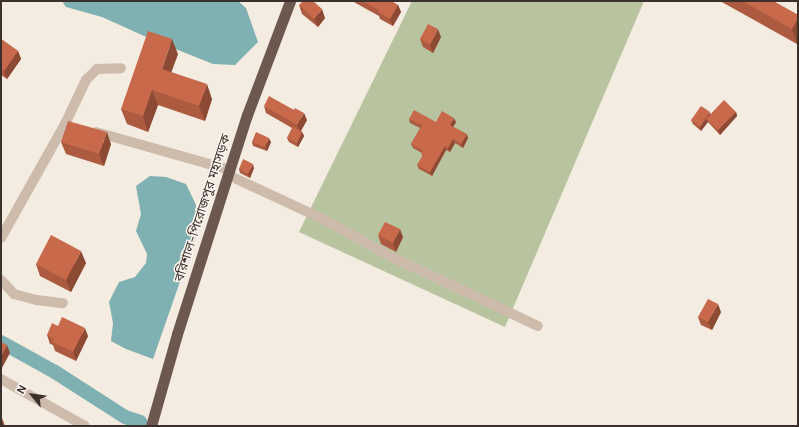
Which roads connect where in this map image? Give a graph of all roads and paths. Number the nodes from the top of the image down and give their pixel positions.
1 (290, 1) edge
2 (121, 68) dead end
3 (88, 130) edge
4 (229, 172) junction
5 (1, 238) edge
6 (1, 280) edge
7 (63, 303) dead end
8 (538, 326) dead end
9 (1, 379) edge
10 (85, 426) edge
11 (151, 426) edge

1 - 4 highway, বরিশাল-পিরোজপুর মহাসড়ক
2 - 5 street
3 - 4 street
4 - 8 street
4 - 11 highway, বরিশাল-পিরোজপুর মহাসড়ক
6 - 7 street
9 - 10 street

